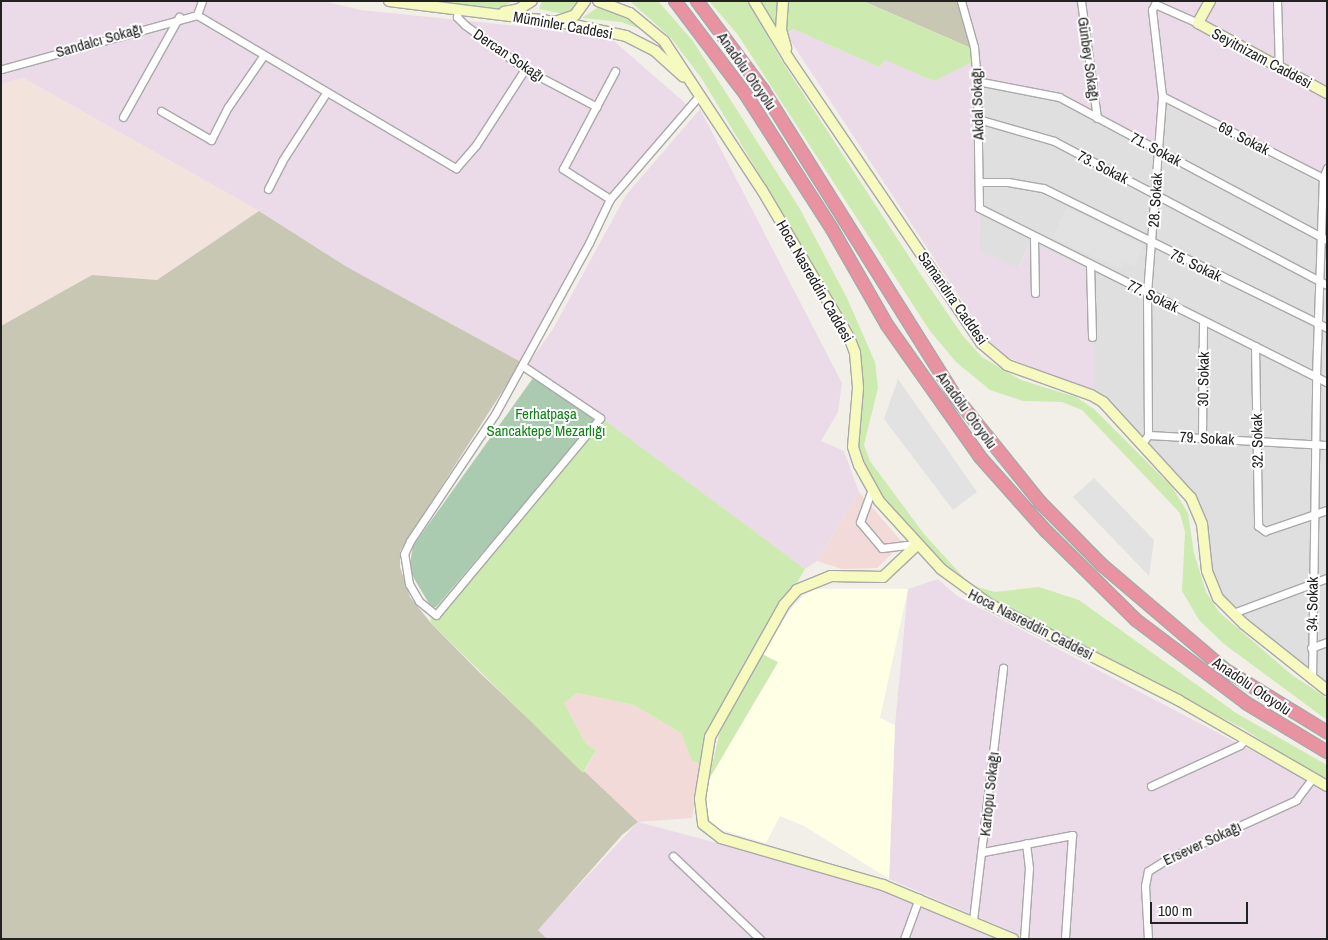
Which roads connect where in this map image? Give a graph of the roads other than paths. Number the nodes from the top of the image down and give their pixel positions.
1 (202, 1) edge
2 (389, 1) edge
3 (532, 1) edge
4 (585, 1) edge
5 (598, 1) edge
6 (618, 1) edge
7 (675, 1) edge
8 (696, 1) edge
9 (754, 1) edge
10 (783, 1) edge
11 (961, 1) edge
12 (1081, 1) edge
13 (1210, 1) edge
14 (1277, 1) edge
15 (458, 10) junction
16 (630, 13) junction
17 (495, 14) junction
18 (197, 15) junction
19 (179, 17) junction
20 (554, 22) junction
21 (1198, 23) junction
22 (263, 56) junction
23 (789, 59) junction
24 (1279, 67) junction
25 (2, 68) edge
26 (525, 69) junction
27 (615, 71) dead end
28 (977, 81) junction
29 (691, 84) junction
30 (326, 93) junction
31 (1327, 93) edge
32 (699, 96) junction
33 (1162, 96) junction
34 (597, 107) junction
35 (161, 111) dead end
36 (123, 118) dead end
37 (1097, 118) junction
38 (978, 120) junction
39 (1159, 151) junction
40 (1327, 168) edge
41 (1325, 179) edge
42 (980, 182) junction
43 (268, 189) dead end
44 (1156, 194) junction
45 (610, 198) junction
46 (979, 208) joint
47 (1034, 238) junction
48 (1324, 239) edge
49 (1152, 244) junction
50 (1090, 264) junction
51 (1324, 284) edge
52 (1035, 293) dead end
53 (1146, 293) junction
54 (1203, 321) junction
55 (1323, 326) edge
56 (1092, 336) dead end
57 (1255, 346) junction
58 (523, 366) junction
59 (1316, 376) junction
60 (1327, 382) edge
61 (1202, 438) junction
62 (1145, 439) junction
63 (1256, 440) junction
64 (1317, 444) junction
65 (1327, 444) edge
66 (872, 489) junction
67 (1327, 510) edge
68 (1315, 514) junction
69 (918, 544) junction
70 (1327, 578) edge
71 (1313, 583) junction
72 (1233, 613) junction
73 (1327, 642) edge
74 (1311, 648) junction
75 (1003, 668) dead end
76 (1312, 680) junction
77 (1327, 690) edge
78 (1327, 732) edge
79 (1246, 738) junction
80 (1327, 752) edge
81 (1312, 779) junction
82 (1151, 786) dead end
83 (1327, 786) edge
84 (1026, 843) junction
85 (982, 852) junction
86 (673, 856) dead end
87 (919, 898) junction
88 (973, 920) junction
89 (760, 939) edge
90 (904, 939) edge
91 (1014, 939) edge
92 (1024, 939) edge
93 (1065, 939) edge
94 (1148, 939) edge

1 - 18 street
2 - 15 main road, Müminler Caddesi
3 - 17 main road
4 - 20 main road
5 - 16 main road
6 - 16 main road
7 - 80 highway, Anadolu Otoyolu
8 - 78 highway, Anadolu Otoyolu
9 - 23 main road, Samandıra Caddesi
10 - 23 main road
11 - 28 street, Akdal Sokağı
12 - 37 street, Günbey Sokağı
13 - 21 main road
14 - 24 street
15 - 17 main road, Müminler Caddesi
15 - 26 street, Dercan Sokağı
16 - 29 main road
17 - 20 main road, Müminler Caddesi
18 - 19 street, Sandalcı Sokağı
18 - 22 street
19 - 25 street, Sandalcı Sokağı
19 - 36 street
20 - 29 main road, Müminler Caddesi
21 - 24 main road, Seyitnizam Caddesi
21 - 33 street, 28. Sokak
22 - 30 street
22 - 35 street
23 - 62 main road, Samandıra Caddesi
24 - 31 main road, Seyitnizam Caddesi
26 - 30 street
26 - 34 street, Dercan Sokağı
27 - 34 street
28 - 37 street, 71. Sokak
28 - 38 street, Akdal Sokağı
29 - 32 main road, Hoca Nasreddin Caddesi
30 - 43 street
32 - 45 street
32 - 66 main road, Hoca Nasreddin Caddesi
33 - 39 street, 28. Sokak
33 - 41 street, 69. Sokak
34 - 45 street
37 - 39 street, 71. Sokak
38 - 42 street, Akdal Sokağı
38 - 44 street, 73. Sokak
39 - 44 street, 28. Sokak
39 - 48 street, 71. Sokak
40 - 41 street, 34. Sokak
41 - 48 street, 34. Sokak
42 - 46 street, Akdal Sokağı
42 - 49 street, 75. Sokak
44 - 49 street, 28. Sokak
44 - 51 street, 73. Sokak
45 - 58 street
46 - 47 street, 77. Sokak
47 - 50 street, 77. Sokak
47 - 52 street
48 - 51 street, 34. Sokak
49 - 53 street, 28. Sokak
49 - 55 street, 75. Sokak
50 - 53 street, 77. Sokak
50 - 56 street
51 - 55 street, 34. Sokak
53 - 54 street, 77. Sokak
53 - 62 street, 28. Sokak
54 - 57 street, 77. Sokak
54 - 61 street, 30. Sokak
55 - 59 street, 34. Sokak
57 - 59 street, 77. Sokak
57 - 63 street, 32. Sokak
58 - 58 street
59 - 60 street, 77. Sokak
59 - 64 street, 34. Sokak
61 - 62 street, 79. Sokak
61 - 63 street, 79. Sokak
62 - 72 main road, Samandıra Caddesi
63 - 64 street, 79. Sokak
63 - 68 street, 32. Sokak
64 - 65 street, 79. Sokak
64 - 68 street, 34. Sokak
66 - 69 main road, Hoca Nasreddin Caddesi
66 - 69 street
67 - 68 street
68 - 71 street, 34. Sokak
69 - 79 main road, Hoca Nasreddin Caddesi
69 - 87 main road
70 - 71 street
71 - 72 street
71 - 74 street, 34. Sokak
72 - 76 main road, Samandıra Caddesi
73 - 74 street
74 - 76 street, 34. Sokak
75 - 85 street, Kartopu Sokağı
76 - 77 main road, Samandıra Caddesi
79 - 81 main road, Hoca Nasreddin Caddesi
79 - 82 street
81 - 83 main road, Hoca Nasreddin Caddesi
81 - 94 street, Ersever Sokağı
84 - 85 street
84 - 92 street
84 - 93 street
85 - 88 street, Kartopu Sokağı
86 - 89 street
87 - 88 main road
87 - 90 street
88 - 91 main road

